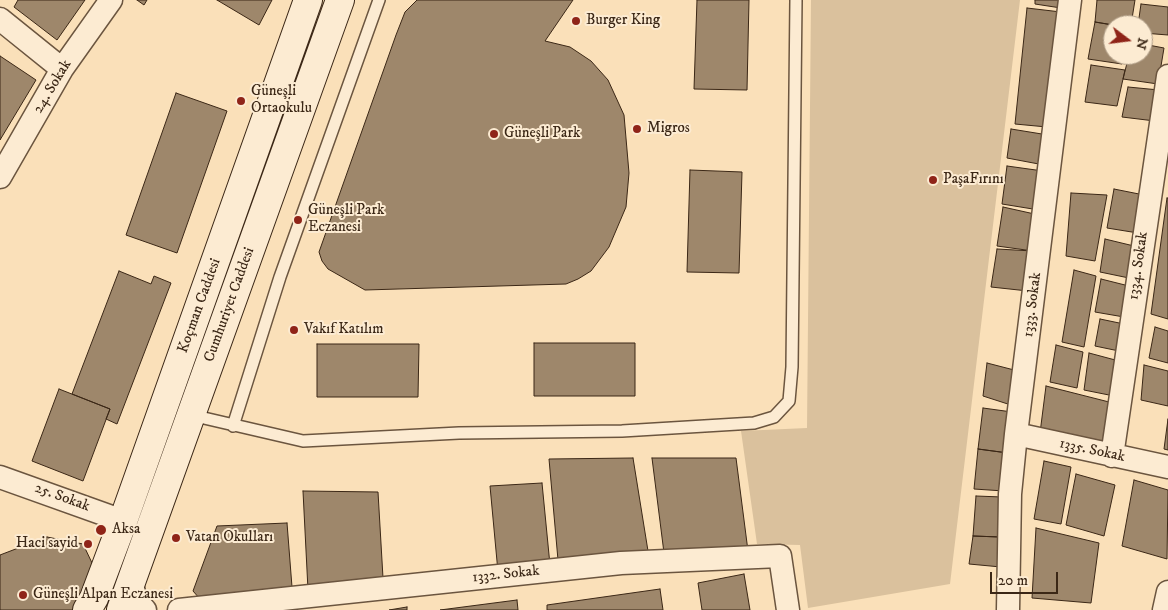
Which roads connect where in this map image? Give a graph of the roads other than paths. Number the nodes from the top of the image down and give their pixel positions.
1 (111, 0) edge
2 (308, 0) edge
3 (340, 0) edge
4 (379, 0) edge
5 (796, 0) edge
6 (1070, 0) edge
7 (0, 19) edge
8 (62, 69) junction
9 (1168, 76) edge
10 (1, 171) edge
11 (191, 415) junction
12 (233, 426) junction
13 (1016, 434) junction
14 (1112, 456) junction
15 (1168, 467) edge
16 (0, 477) edge
17 (124, 521) junction
18 (131, 581) junction
19 (1168, 592) edge
20 (87, 610) edge
21 (121, 610) edge
22 (145, 610) edge
23 (179, 610) edge
24 (788, 610) edge
25 (1008, 610) edge
26 (1164, 610) edge

1 - 8 street, 24. Sokak
2 - 17 main road, Koçman Caddesi
3 - 11 main road, Cumhuriyet Caddesi
4 - 12 lane
5 - 12 lane
6 - 13 street, 1333. Sokak
7 - 8 street
8 - 10 street, 24. Sokak
9 - 14 street, 1334. Sokak
11 - 12 lane
11 - 18 main road, Cumhuriyet Caddesi
13 - 14 street, 1335. Sokak
13 - 25 street, 1333. Sokak
14 - 15 street, 1335. Sokak
16 - 17 street, 25. Sokak
17 - 20 main road, Koçman Caddesi
18 - 21 main road, Cumhuriyet Caddesi
18 - 22 street
19 - 26 street
23 - 24 street, 1332. Sokak

